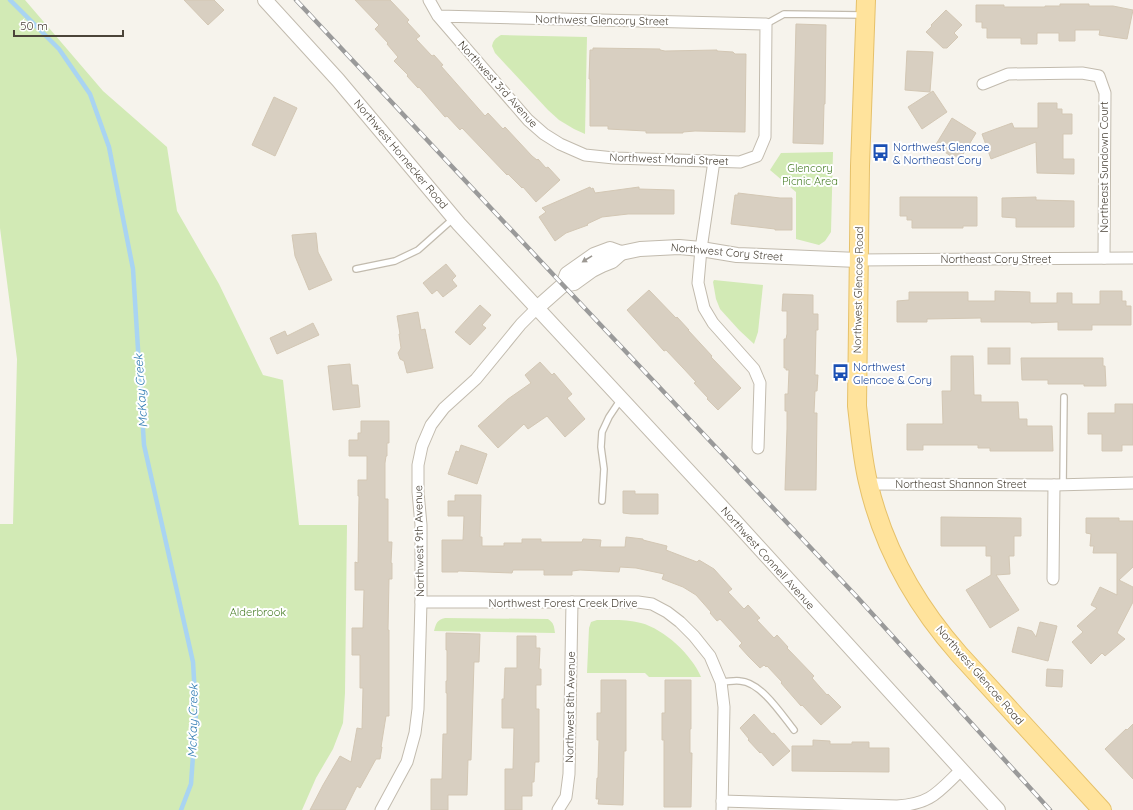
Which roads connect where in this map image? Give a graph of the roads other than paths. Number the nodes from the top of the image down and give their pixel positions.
1 (265, 0) edge
2 (429, 0) edge
3 (866, 8) edge
4 (438, 16) junction
5 (766, 24) junction
6 (983, 84) dead end
7 (580, 153) joint
8 (714, 161) junction
9 (454, 217) junction
10 (701, 249) junction
11 (1104, 258) junction
12 (1133, 258) edge
13 (858, 260) junction
14 (356, 269) dead end
15 (537, 308) junction
16 (1064, 397) dead end
17 (622, 399) junction
18 (758, 448) dead end
19 (1133, 483) edge
20 (868, 484) junction
21 (1059, 485) junction
22 (602, 501) dead end
23 (1053, 579) dead end
24 (420, 602) junction
25 (572, 602) junction
26 (722, 682) junction
27 (794, 730) dead end
28 (961, 770) junction
29 (722, 806) edge
30 (381, 810) edge
31 (558, 810) edge
32 (998, 810) edge
33 (1102, 810) edge

1 - 9 street, Northwest Hornecker Road
2 - 4 street, Northwest 3rd Avenue
3 - 5 lane
3 - 13 main road, Northwest Glencoe Road
4 - 5 street, Northwest Glencory Street
4 - 7 street, Northwest 3rd Avenue
5 - 8 street, Northwest Mandi Street
6 - 11 street, Northeast Sundown Court
7 - 8 street, Northwest Mandi Street
8 - 10 street
9 - 14 lane
9 - 15 street, Northwest Hornecker Road
10 - 13 street, Northwest Cory Street
10 - 15 street, Northwest Cory Street
10 - 18 street
11 - 12 street, Northeast Cory Street
11 - 13 street, Northeast Cory Street
13 - 20 main road, Northwest Glencoe Road
15 - 17 street, Northwest Connell Avenue
15 - 24 street, Northwest 9th Avenue
16 - 21 lane
17 - 22 lane
17 - 28 street, Northwest Connell Avenue
19 - 21 street, Northeast Shannon Street
20 - 21 street, Northeast Shannon Street
20 - 33 main road, Northwest Glencoe Road
21 - 23 street
24 - 25 street, Northwest Forest Creek Drive
24 - 30 street, Northwest 9th Avenue
25 - 26 street, Northwest Forest Creek Drive
25 - 31 street, Northwest 8th Avenue
26 - 27 lane
26 - 29 street
28 - 29 street
28 - 32 street, Northwest Connell Avenue

